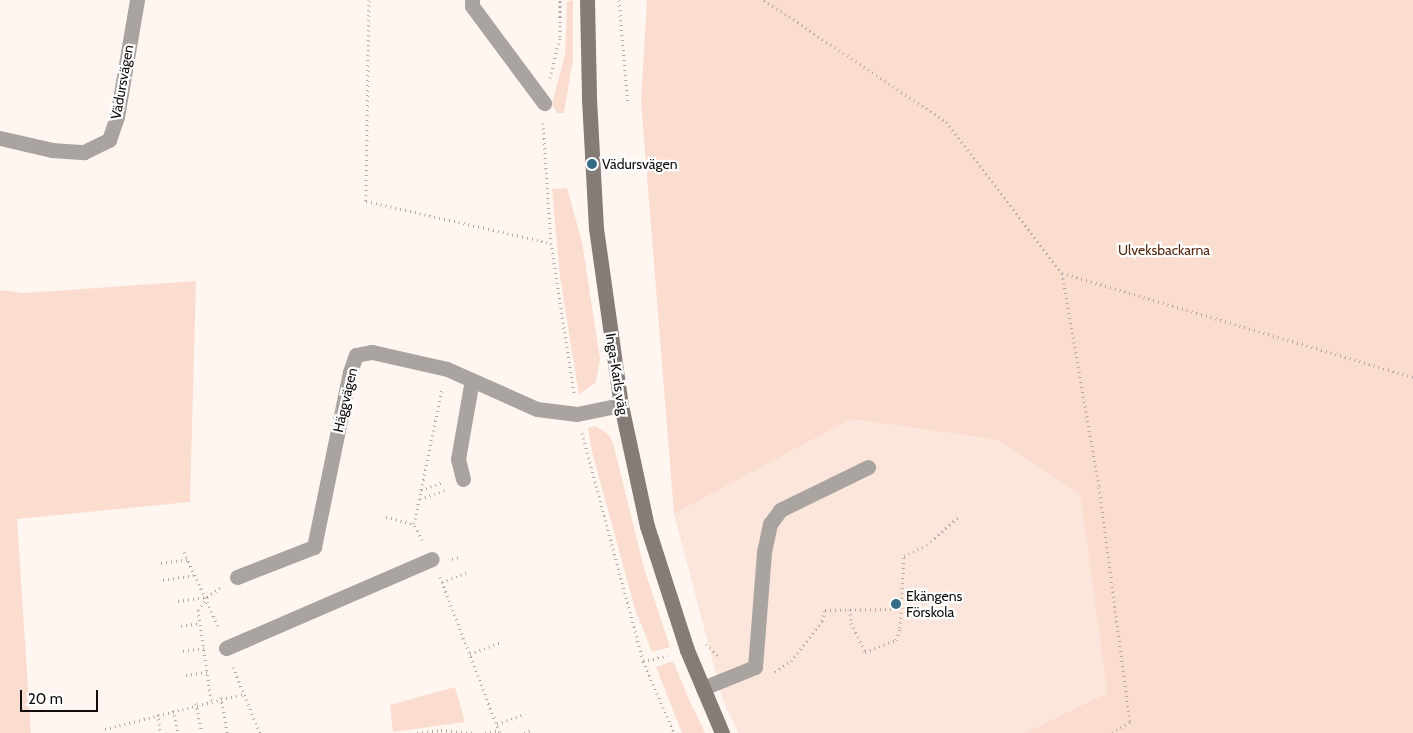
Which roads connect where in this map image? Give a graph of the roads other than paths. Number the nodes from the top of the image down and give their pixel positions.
1 (136, 0) edge
2 (472, 0) edge
3 (587, 0) edge
4 (544, 103) road end
5 (0, 138) edge
6 (472, 380) junction
7 (621, 405) junction
8 (868, 467) dead end
9 (455, 482) road end
10 (432, 559) dead end
11 (237, 577) dead end
12 (226, 648) dead end
13 (703, 688) junction
14 (722, 733) edge

1 - 5 street, Vädursvägen
2 - 4 street
3 - 7 street, Inga-Karls väg
6 - 7 street, Häggvägen
6 - 9 street
6 - 11 street, Häggvägen
7 - 13 street, Inga-Karls väg
8 - 13 street
10 - 12 street
13 - 14 street, Inga-Karls väg

